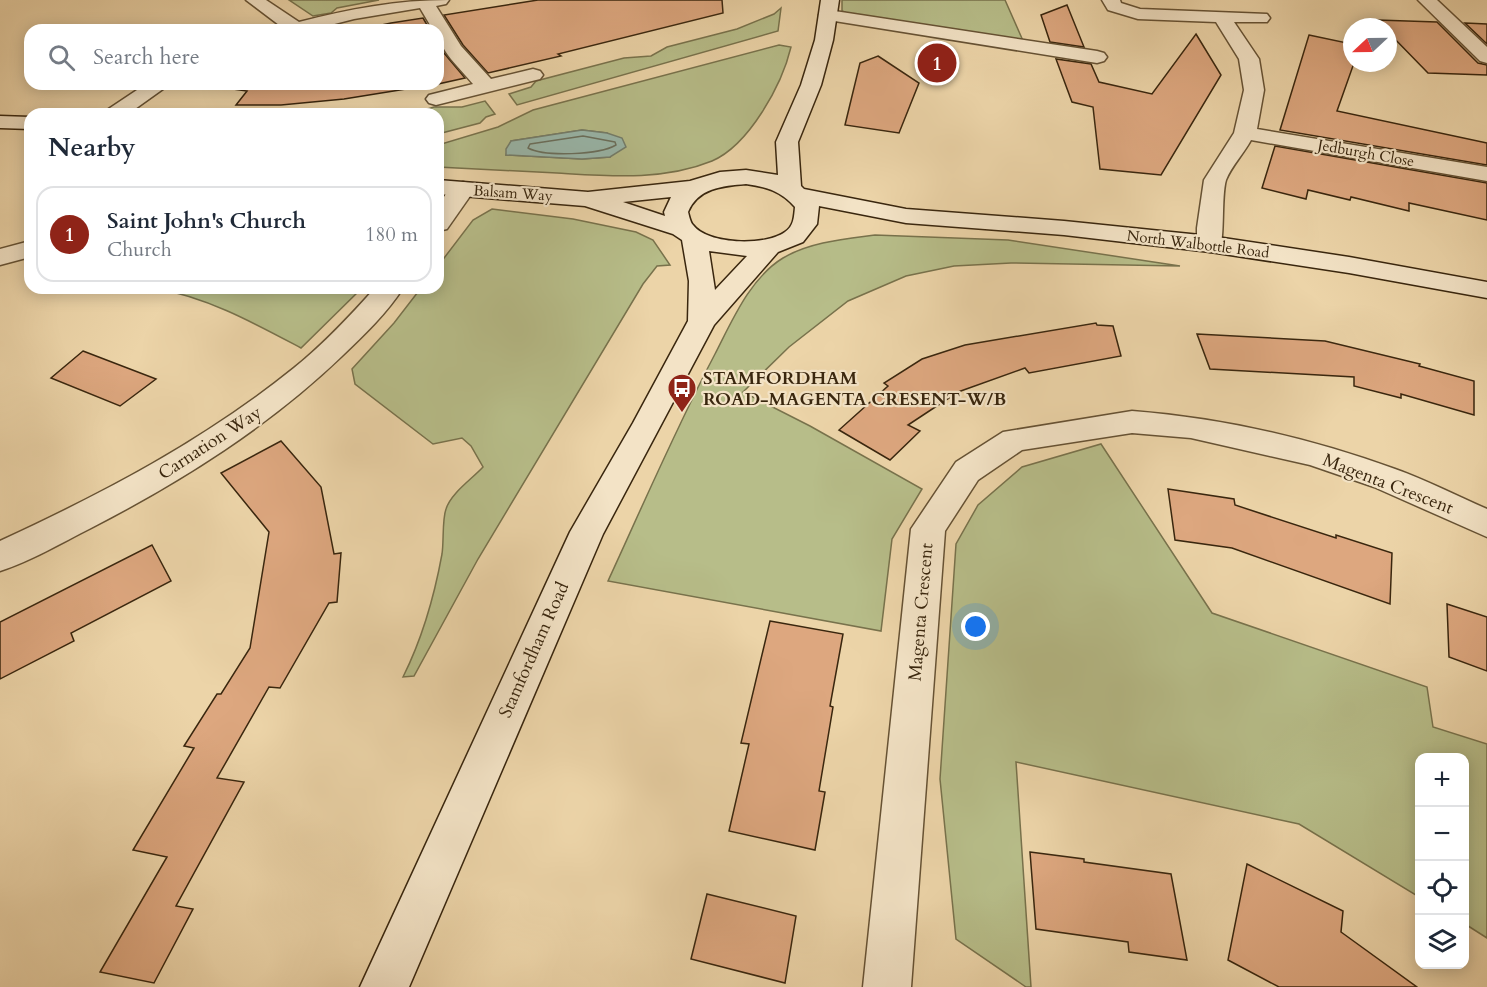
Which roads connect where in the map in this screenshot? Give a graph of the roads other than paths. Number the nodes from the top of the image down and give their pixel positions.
1 (255, 0) edge
2 (1111, 0) edge
3 (1427, 0) edge
4 (433, 2) edge
5 (829, 8) edge
6 (1221, 16) junction
7 (1261, 18) dead end
8 (286, 24) edge
9 (313, 24) edge
10 (443, 24) edge
11 (444, 27) edge
12 (1097, 57) dead end
13 (1487, 57) edge
14 (533, 75) dead end
15 (486, 86) junction
16 (151, 90) edge
17 (436, 99) dead end
18 (123, 108) edge
19 (0, 122) edge
20 (24, 123) edge
21 (1245, 133) junction
22 (787, 142) junction
23 (1487, 174) edge
24 (725, 178) junction
25 (444, 187) edge
26 (694, 188) junction
27 (463, 189) junction
28 (794, 192) junction
29 (588, 199) junction
30 (444, 216) edge
31 (906, 216) junction
32 (688, 233) junction
33 (781, 242) junction
34 (1210, 244) junction
35 (24, 251) edge
36 (0, 257) edge
37 (1487, 290) edge
38 (385, 294) edge
39 (702, 321) junction
40 (1487, 524) edge
41 (0, 557) edge
42 (384, 987) edge
43 (887, 987) edge

1 - 8 street
2 - 6 street
3 - 13 street
4 - 9 street
4 - 10 street
5 - 12 street
5 - 22 street
6 - 7 street
6 - 21 street
11 - 15 street
14 - 15 street
15 - 17 street
16 - 18 street
19 - 20 street
21 - 23 street, Jedburgh Close
21 - 34 street
22 - 24 street
22 - 28 street
24 - 26 street
24 - 28 street
25 - 27 street, Balsam Way
26 - 29 street, Balsam Way
26 - 32 street
27 - 29 street, Balsam Way
27 - 30 street
28 - 31 street, North Walbottle Road
28 - 33 street
29 - 32 street, Balsam Way
31 - 33 street, North Walbottle Road
31 - 34 street, North Walbottle Road
32 - 33 street
32 - 39 street, Stamfordham Road
33 - 39 street, Stamfordham Road
34 - 37 street, North Walbottle Road
35 - 36 street
38 - 41 street, Carnation Way
39 - 42 street, Stamfordham Road
40 - 43 street, Magenta Crescent

